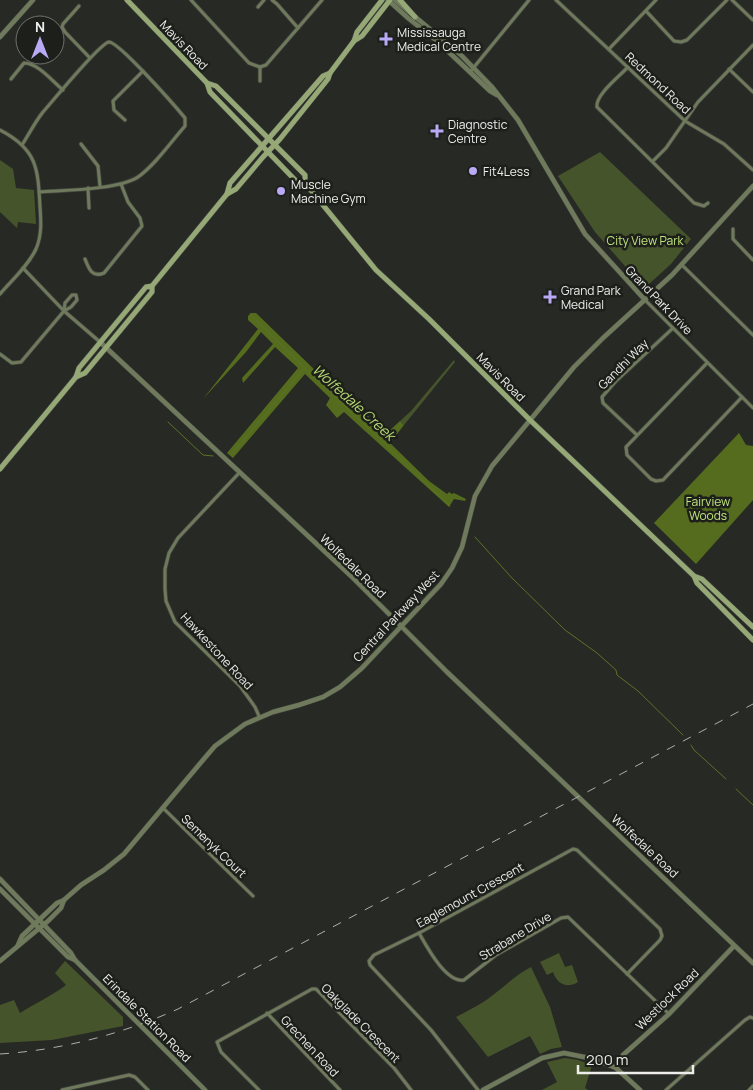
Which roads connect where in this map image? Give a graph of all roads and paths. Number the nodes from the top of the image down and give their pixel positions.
1 (33, 0) edge
2 (126, 0) edge
3 (190, 0) edge
4 (264, 0) edge
5 (272, 0) edge
6 (322, 0) edge
7 (382, 0) edge
8 (390, 0) edge
9 (400, 0) edge
10 (529, 0) edge
11 (556, 0) edge
12 (656, 0) edge
13 (727, 0) edge
14 (732, 0) edge
15 (79, 6) dead end
16 (258, 7) dead end
17 (646, 11) junction
18 (415, 17) junction
19 (753, 20) edge
20 (298, 28) junction
21 (0, 37) edge
22 (354, 41) junction
23 (753, 45) edge
24 (609, 49) junction
25 (90, 58) junction
26 (260, 67) junction
27 (628, 67) junction
28 (729, 69) junction
29 (472, 70) junction
30 (143, 71) junction
31 (330, 73) junction
32 (11, 79) dead end
33 (260, 81) dead end
34 (207, 83) junction
35 (63, 90) junction
36 (753, 92) edge
37 (125, 120) dead end
38 (685, 121) junction
39 (0, 130) edge
40 (268, 138) junction
41 (80, 144) dead end
42 (22, 145) junction
43 (275, 145) junction
44 (261, 146) junction
45 (267, 152) junction
46 (652, 161) junction
47 (753, 170) edge
48 (305, 182) junction
49 (121, 184) junction
50 (100, 186) junction
51 (753, 186) edge
52 (88, 188) junction
53 (39, 192) junction
54 (227, 194) junction
55 (708, 203) dead end
56 (89, 208) dead end
57 (733, 228) dead end
58 (84, 259) dead end
59 (753, 260) edge
60 (682, 265) junction
61 (23, 268) junction
62 (152, 286) junction
63 (0, 294) edge
64 (645, 300) junction
65 (64, 311) junction
66 (672, 329) junction
67 (753, 335) edge
68 (100, 342) junction
69 (106, 348) junction
70 (0, 354) edge
71 (707, 363) junction
72 (76, 377) junction
73 (742, 397) junction
74 (753, 408) edge
75 (530, 420) junction
76 (637, 435) junction
77 (0, 469) edge
78 (240, 472) junction
79 (694, 576) junction
80 (401, 627) junction
81 (753, 628) edge
82 (753, 640) edge
83 (259, 716) junction
84 (163, 808) junction
85 (0, 879) edge
86 (0, 889) edge
87 (254, 896) dead end
88 (64, 900) junction
89 (40, 920) junction
90 (34, 924) junction
91 (44, 924) junction
92 (39, 929) junction
93 (419, 933) junction
94 (18, 945) junction
95 (734, 946) junction
96 (75, 960) junction
97 (0, 961) edge
98 (753, 963) edge
99 (627, 974) junction
100 (267, 1013) junction
101 (669, 1014) junction
102 (753, 1018) edge
103 (616, 1068) junction
104 (753, 1086) edge
105 (62, 1090) edge
106 (148, 1090) edge
107 (205, 1090) edge
108 (259, 1090) edge
109 (340, 1090) edge
110 (411, 1090) edge
111 (478, 1090) edge
112 (483, 1090) edge
113 (640, 1090) edge
114 (666, 1090) edge
115 (749, 1090) edge

1 - 21 street
2 - 34 main road, Mavis Road
3 - 26 street
4 - 16 street
5 - 20 street
6 - 20 street
7 - 22 main road
8 - 18 street, Grand Park Drive
8 - 22 main road
8 - 29 street, Grand Park Drive
9 - 18 main road
10 - 29 street
11 - 24 street, Redmond Road
12 - 17 street
13 - 17 street
14 - 19 street
15 - 25 street
17 - 24 street
18 - 29 street, Grand Park Drive
20 - 26 street
22 - 31 main road
23 - 28 street
24 - 27 street, Redmond Road
25 - 30 street
25 - 35 street
26 - 33 street
27 - 38 street, Redmond Road
27 - 46 street
28 - 36 street
28 - 38 street
29 - 64 street, Grand Park Drive
30 - 37 street
30 - 49 street
31 - 40 main road
31 - 43 main road
32 - 35 street
34 - 40 main road, Mavis Road
34 - 44 main road, Mavis Road
35 - 42 street
38 - 46 street
38 - 47 street, Redmond Road
39 - 42 street
40 - 43 main road, Mavis Road
40 - 44 main road
41 - 50 street
42 - 53 street
43 - 45 main road
43 - 48 main road, Mavis Road
44 - 45 main road, Mavis Road
44 - 54 main road
45 - 48 main road, Mavis Road
45 - 54 main road
46 - 55 street
48 - 75 main road, Mavis Road
49 - 50 street
49 - 58 street
50 - 52 street
51 - 60 street, Central Parkway West
52 - 53 street
52 - 56 street
53 - 61 street
54 - 62 main road
57 - 59 street
60 - 64 street, Central Parkway West
60 - 67 street
61 - 63 street
61 - 65 street, Wolfedale Road
62 - 68 main road
62 - 69 main road
64 - 66 street, Grand Park Drive
64 - 75 street, Central Parkway West
65 - 65 street
65 - 68 street, Wolfedale Road
65 - 70 street
66 - 71 street, Grand Park Drive
66 - 76 street, Gandhi Way
68 - 69 street, Wolfedale Road
68 - 72 main road
69 - 72 main road
69 - 78 street, Wolfedale Road
71 - 73 street, Grand Park Drive
71 - 76 street
72 - 77 main road
73 - 74 street, Grand Park Drive
73 - 76 street
75 - 79 main road, Mavis Road
75 - 80 street, Central Parkway West
78 - 80 street, Wolfedale Road
78 - 83 street, Hawkestone Road
79 - 81 main road, Mavis Road
79 - 82 main road, Mavis Road
80 - 83 street, Central Parkway West
80 - 95 street, Wolfedale Road
83 - 84 street, Central Parkway West
84 - 87 street, Semenyk Court
84 - 88 street, Central Parkway West
85 - 89 street, Erindale Station Road
86 - 90 street, Erindale Station Road
88 - 89 street, Central Parkway West
88 - 91 street, Central Parkway West
89 - 90 street, Central Parkway West
89 - 91 street, Erindale Station Road
90 - 92 street, Erindale Station Road
90 - 94 street, Central Parkway West
91 - 92 street, Central Parkway West
91 - 96 street, Erindale Station Road
92 - 94 street, Central Parkway West
92 - 96 street, Erindale Station Road
93 - 99 street, Strabane Drive
93 - 99 street, Eaglemount Crescent
93 - 111 street, Eaglemount Crescent
94 - 97 street, Central Parkway West
95 - 98 street, Wolfedale Road
95 - 101 street, Westlock Road
96 - 107 street, Erindale Station Road
99 - 101 street, Strabane Drive
100 - 108 street, Oakglade Crescent
100 - 109 street, Grechen Road
100 - 110 street, Oakglade Crescent
101 - 103 street, Westlock Road
102 - 114 street
103 - 112 street
103 - 113 street
104 - 115 street
105 - 106 street

